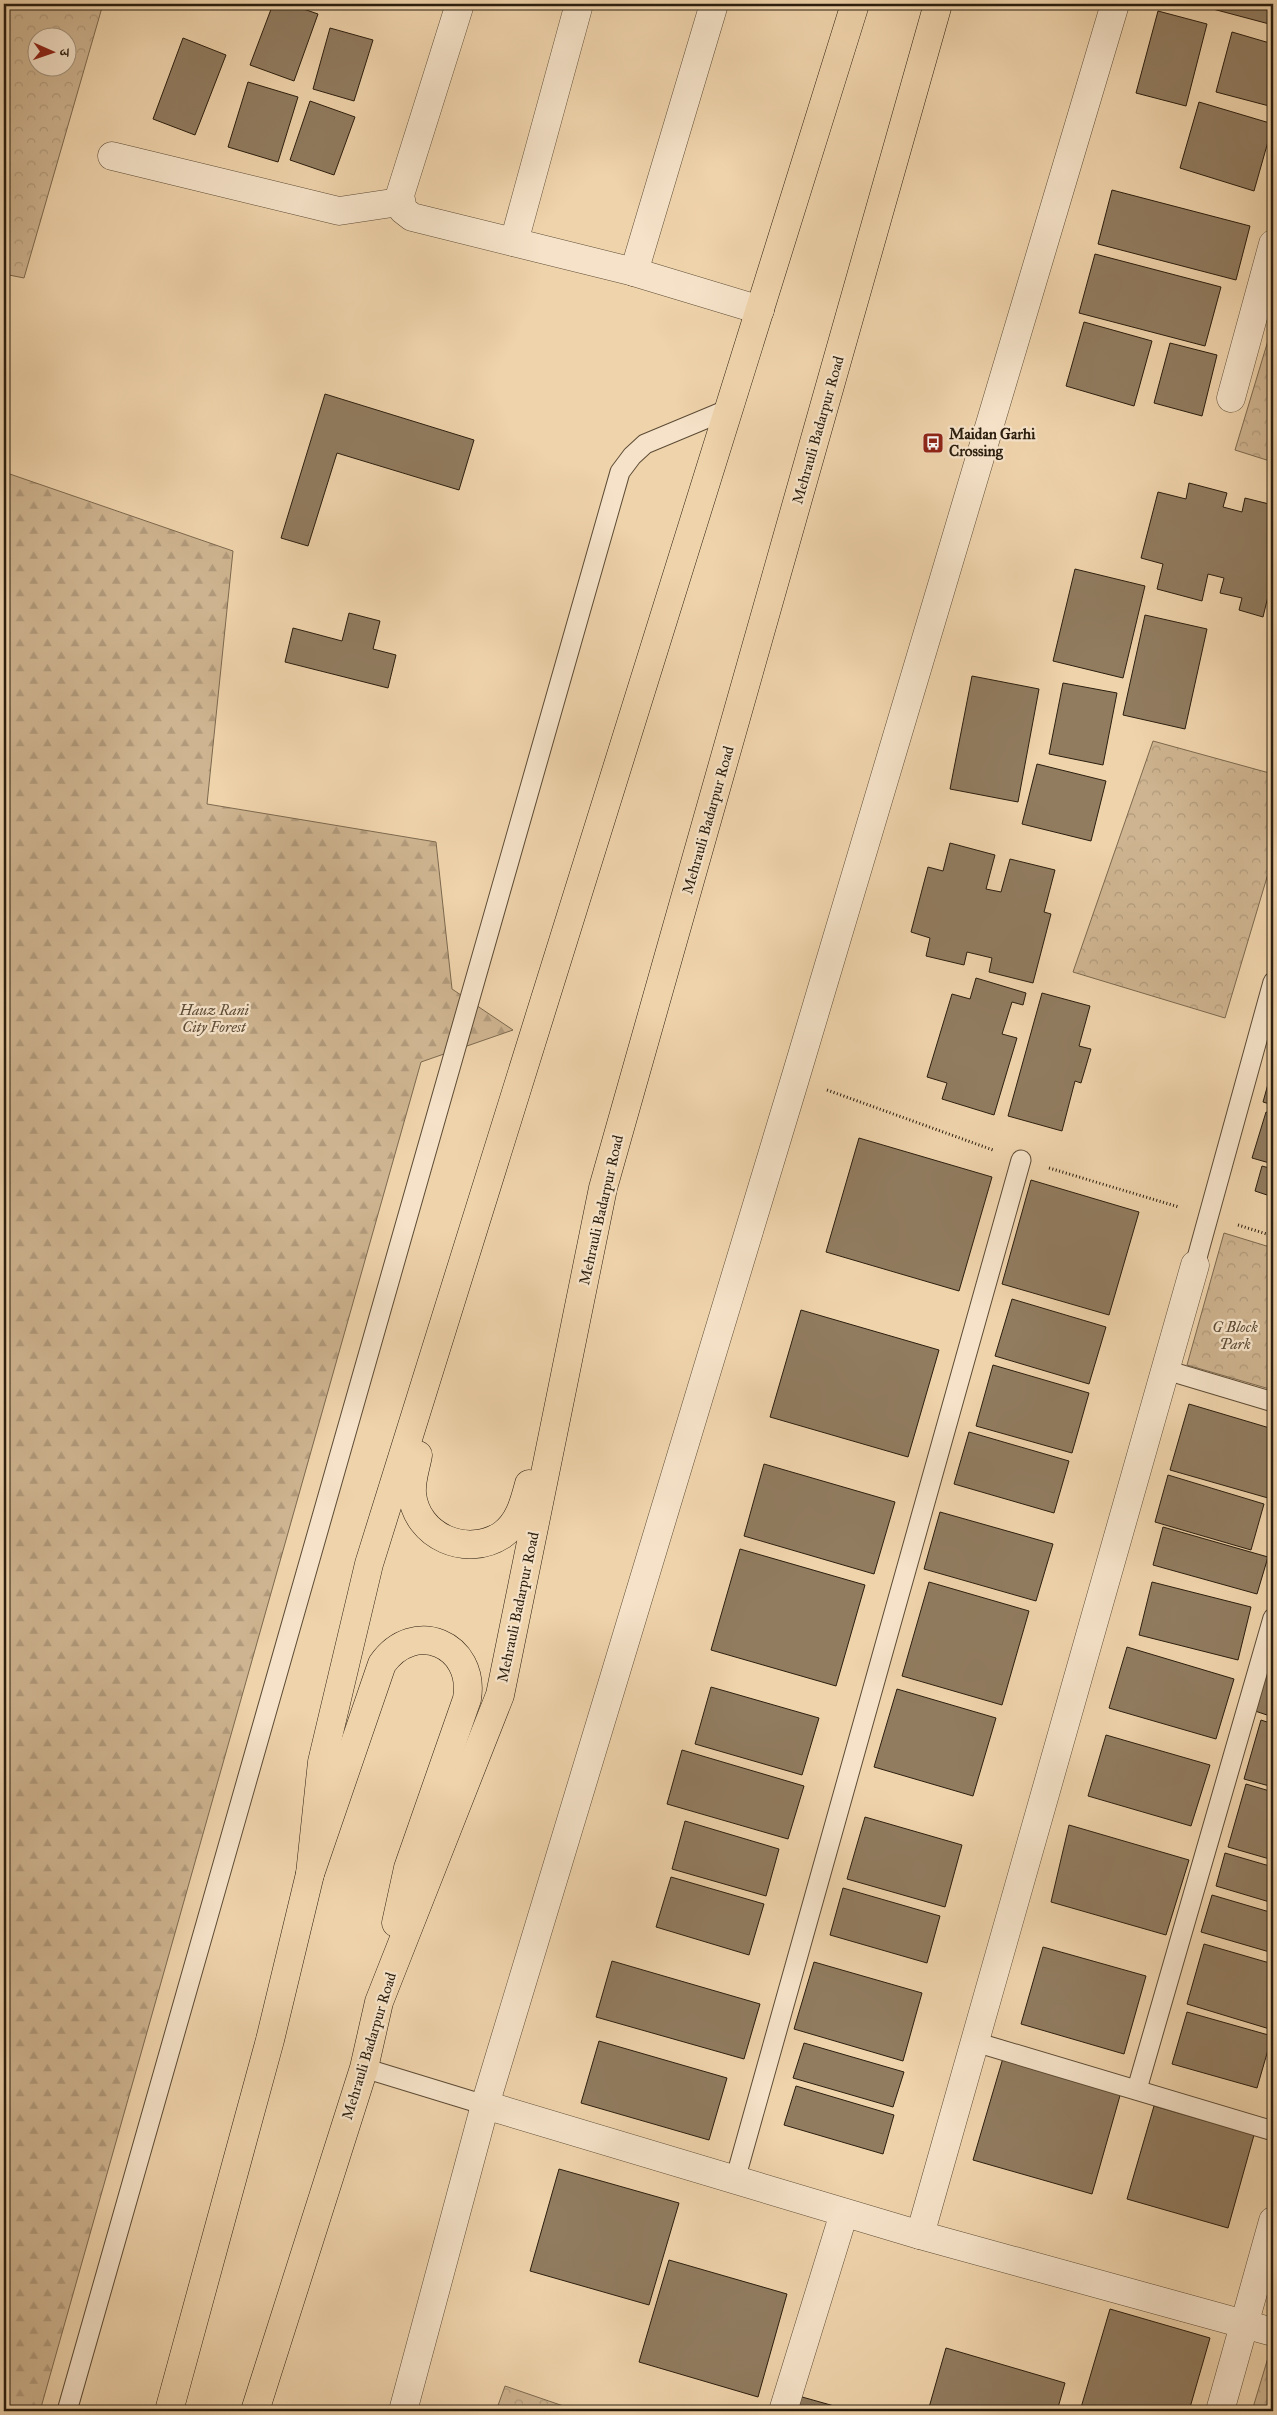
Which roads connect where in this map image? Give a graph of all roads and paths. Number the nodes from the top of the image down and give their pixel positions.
1 (460, 4) edge
2 (579, 4) edge
3 (714, 4) edge
4 (855, 4) edge
5 (938, 4) edge
6 (1115, 4) edge
7 (112, 156) dead end
8 (400, 202) junction
9 (514, 242) junction
10 (1273, 244) edge
11 (634, 272) junction
12 (760, 310) junction
13 (1231, 398) dead end
14 (729, 409) junction
15 (1273, 982) edge
16 (795, 1079) junction
17 (1021, 1160) junction
18 (604, 1188) junction
19 (1150, 1198) dead end
20 (1195, 1265) joint
21 (461, 1271) junction
22 (1166, 1370) junction
23 (1273, 1402) edge
24 (1273, 1618) edge
25 (310, 1874) junction
26 (379, 2002) junction
27 (975, 2042) junction
28 (364, 2068) junction
29 (1137, 2089) junction
30 (485, 2105) junction
31 (1273, 2131) edge
32 (735, 2180) junction
33 (844, 2213) junction
34 (1273, 2222) edge
35 (920, 2235) junction
36 (1244, 2323) junction
37 (1273, 2332) edge
38 (67, 2411) edge
39 (169, 2411) edge
40 (255, 2411) edge
41 (403, 2411) edge
42 (783, 2411) edge
43 (1220, 2411) edge

1 - 8 street
2 - 9 street
3 - 11 street
4 - 12 main road
5 - 18 main road, Mehrauli Badarpur Road
6 - 16 street
7 - 8 street
8 - 9 street
9 - 11 street
10 - 13 street
11 - 12 street
12 - 14 main road
14 - 21 main road
14 - 38 lane
15 - 20 lane
16 - 17 path
16 - 30 street
17 - 19 path
17 - 32 lane
18 - 21 main road
18 - 26 main road, Mehrauli Badarpur Road
20 - 22 street
21 - 25 main road
22 - 23 lane
22 - 27 street
24 - 29 lane
25 - 26 main road
25 - 39 main road
26 - 28 main road, Mehrauli Badarpur Road
27 - 29 lane
27 - 35 street
28 - 30 lane
28 - 40 main road, Mehrauli Badarpur Road
29 - 31 lane
30 - 32 street
30 - 41 street
32 - 33 street
33 - 35 street
33 - 42 street
34 - 36 street
35 - 36 street
36 - 37 street
36 - 43 street

